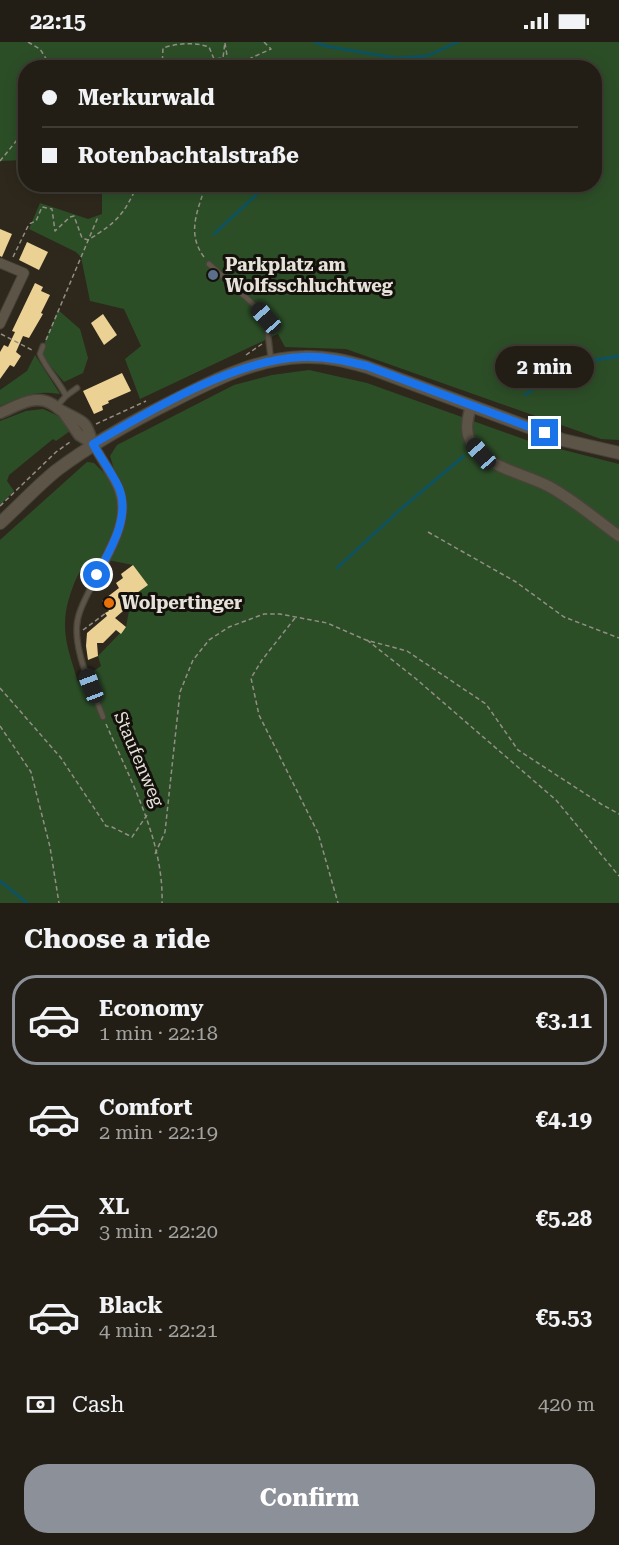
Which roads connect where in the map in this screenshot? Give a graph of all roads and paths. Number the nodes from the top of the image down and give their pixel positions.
1 (28, 42) edge
2 (225, 42) edge
3 (264, 42) edge
4 (47, 60) edge
5 (162, 60) edge
6 (228, 60) edge
7 (254, 60) edge
8 (18, 139) edge
9 (0, 161) edge
10 (134, 192) edge
11 (204, 192) edge
12 (98, 217) dead end
13 (88, 240) junction
14 (4, 264) edge
15 (209, 264) joint
16 (0, 324) edge
17 (0, 334) edge
18 (43, 346) joint
19 (40, 354) junction
20 (271, 361) junction
21 (77, 388) dead end
22 (66, 396) junction
23 (471, 405) junction
24 (59, 409) junction
25 (0, 413) edge
26 (79, 435) junction
27 (93, 444) junction
28 (619, 453) edge
29 (0, 506) edge
30 (0, 523) edge
31 (429, 532) dead end
32 (619, 536) edge
33 (97, 575) joint
34 (106, 613) dead end
35 (296, 617) junction
36 (76, 631) junction
37 (619, 638) edge
38 (366, 639) junction
39 (0, 688) edge
40 (103, 717) joint
41 (0, 726) edge
42 (619, 814) edge
43 (147, 815) junction
44 (155, 854) junction
45 (619, 876) edge
46 (59, 903) edge
47 (162, 903) edge
48 (338, 903) edge

1 - 4 path
2 - 5 path
2 - 6 path
3 - 7 path
8 - 9 path
10 - 13 path
11 - 15 path
12 - 13 path
13 - 14 path
13 - 18 path
14 - 16 street
15 - 20 lane
17 - 19 path
18 - 19 lane
19 - 22 lane
20 - 23 main road
20 - 27 main road
21 - 22 lane
22 - 24 lane
23 - 28 main road
23 - 32 street
24 - 25 street
24 - 26 street
24 - 27 street
26 - 27 street
26 - 29 path
27 - 30 main road
27 - 33 street, Staufenweg
31 - 37 path
33 - 36 lane, Staufenweg
34 - 36 path
35 - 38 path
35 - 44 path
35 - 48 path
36 - 40 lane, Staufenweg
38 - 42 path
38 - 45 path
39 - 43 path
40 - 43 path, Staufenweg
41 - 46 path
43 - 44 path, Staufenweg
44 - 47 path, Staufenweg

